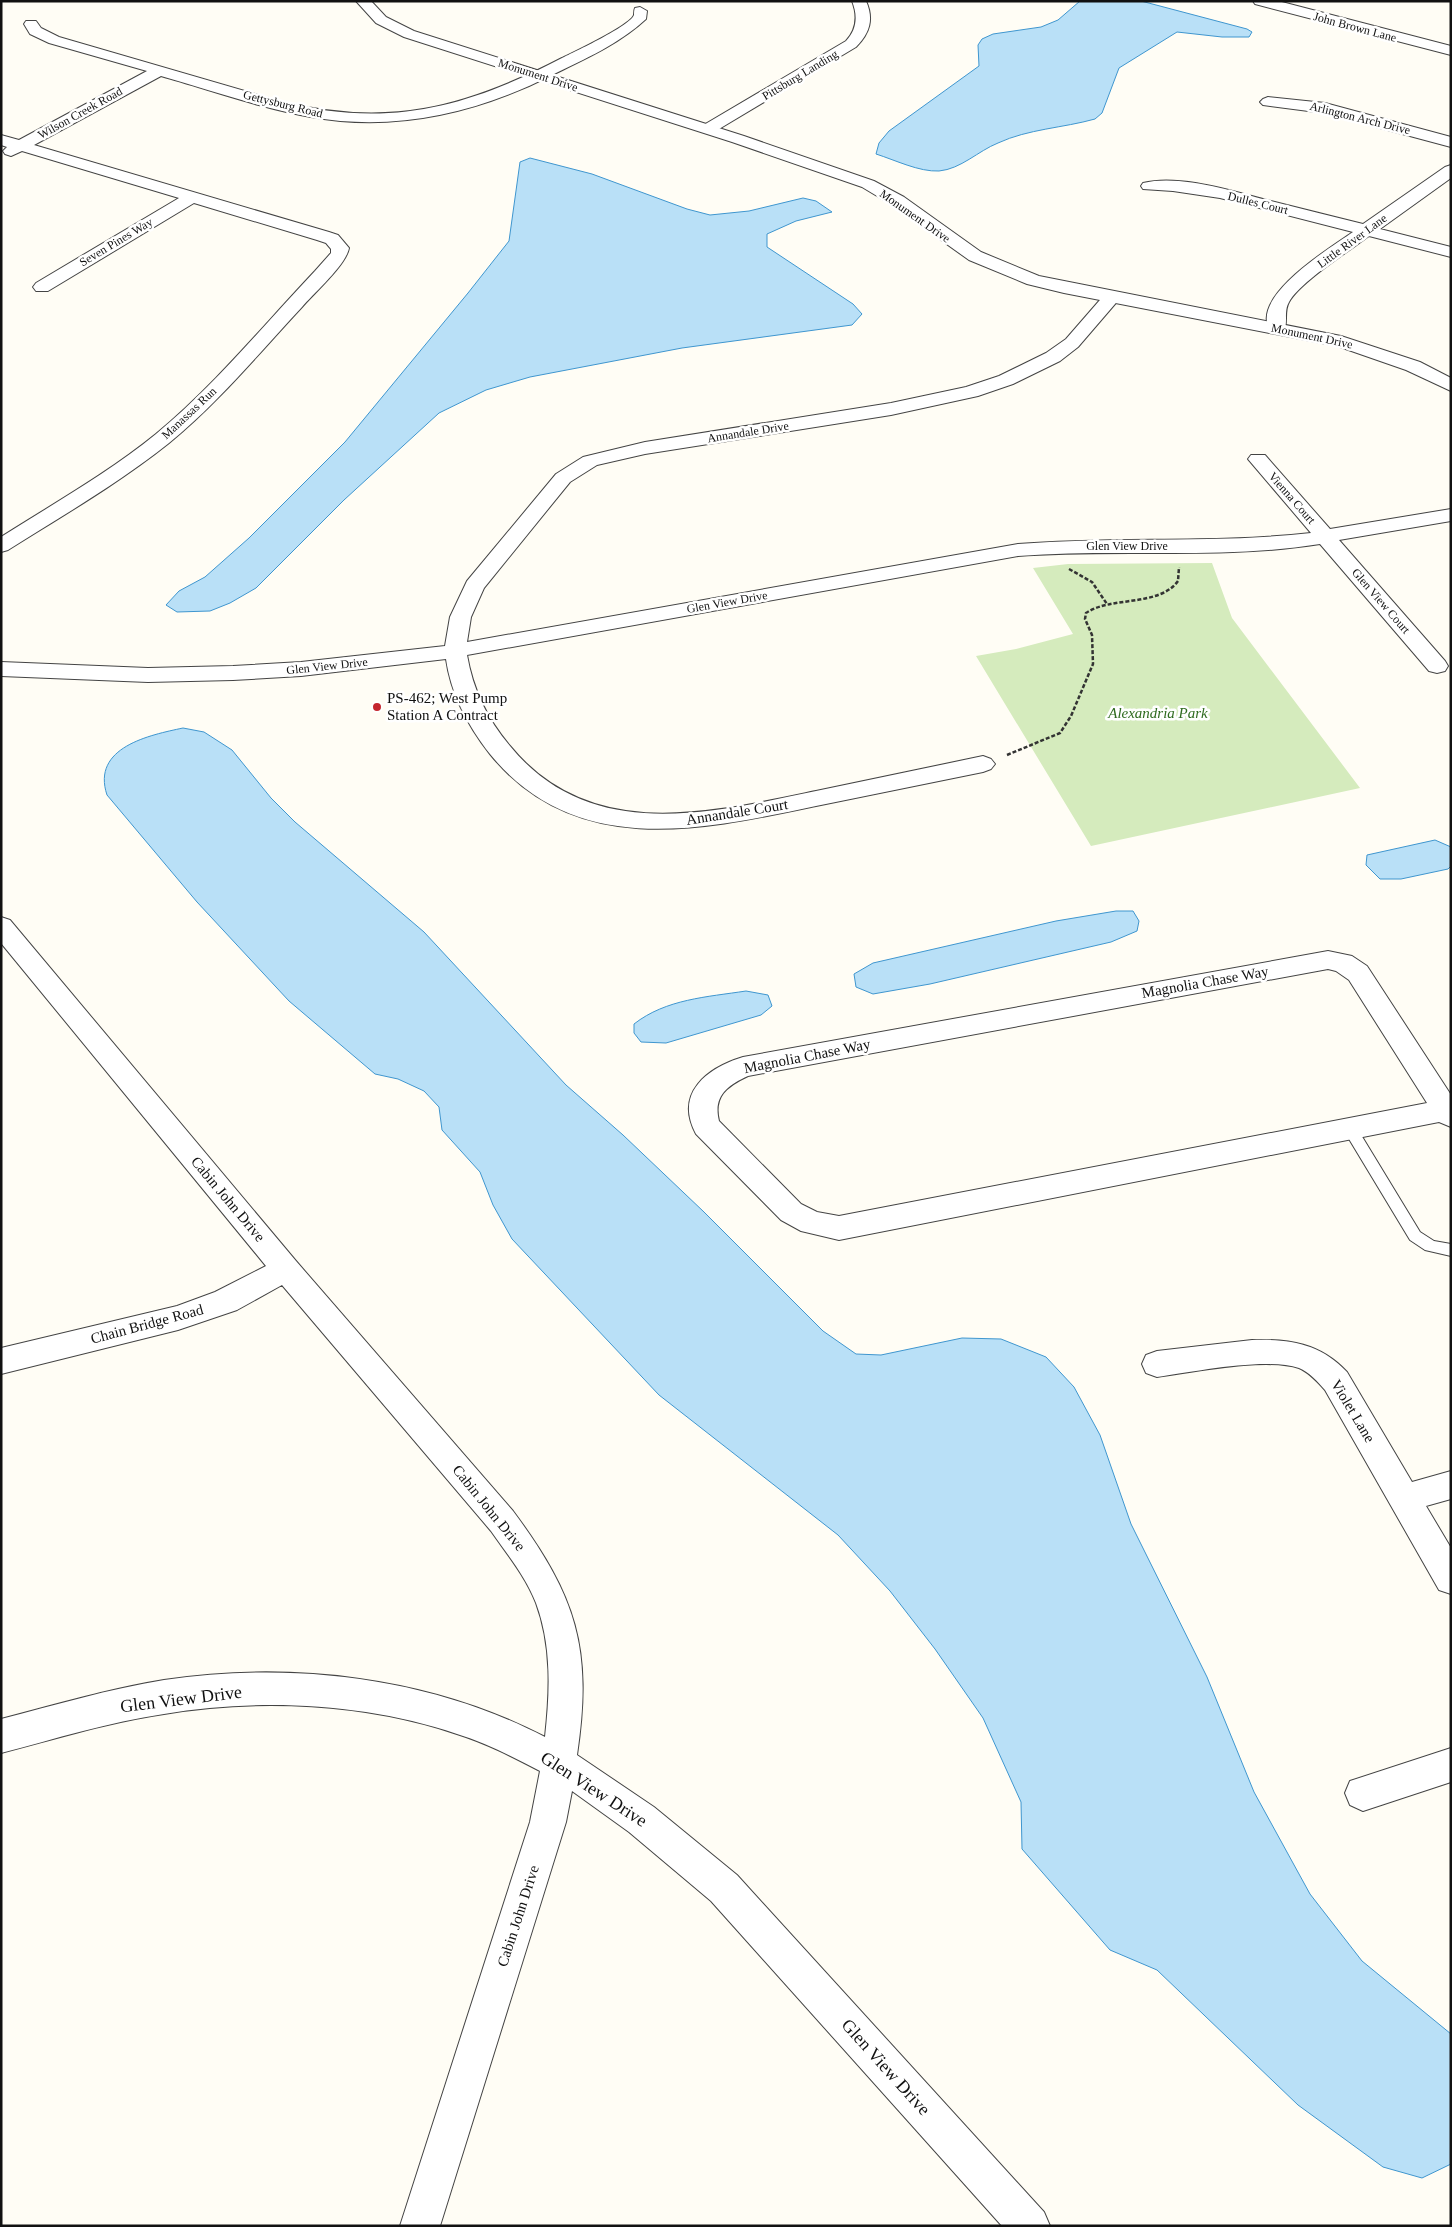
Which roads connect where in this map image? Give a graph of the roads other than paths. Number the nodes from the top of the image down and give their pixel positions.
1 (363, 1) edge
2 (860, 1) edge
3 (1260, 1) edge
4 (640, 11) dead end
5 (31, 24) dead end
6 (1451, 52) edge
7 (159, 71) junction
8 (540, 75) junction
9 (1268, 102) dead end
10 (708, 129) junction
11 (1, 140) edge
12 (1451, 142) edge
13 (21, 146) junction
14 (1, 156) edge
15 (1451, 170) edge
16 (1149, 186) dead end
17 (191, 198) junction
18 (1366, 230) junction
19 (1451, 252) edge
20 (42, 287) dead end
21 (1112, 297) junction
22 (1277, 328) junction
23 (1451, 385) edge
24 (1258, 459) dead end
25 (1451, 514) edge
26 (1326, 537) junction
27 (1, 546) edge
28 (456, 651) junction
29 (1437, 666) dead end
30 (1, 669) edge
31 (983, 764) road end
32 (1, 926) edge
33 (1449, 1114) edge
34 (1350, 1129) junction
35 (1451, 1250) edge
36 (286, 1269) junction
37 (1, 1361) edge
38 (1157, 1364) dead end
39 (1451, 1485) edge
40 (1404, 1498) junction
41 (1451, 1579) edge
42 (1, 1736) edge
43 (559, 1763) junction
44 (1451, 1765) edge
45 (1363, 1793) dead end
46 (420, 2226) edge
47 (1030, 2226) edge

1 - 8 street, Monument Drive
2 - 10 street, Pittsburg Landing
3 - 6 street, John Brown Lane
4 - 8 street, Gettysburg Road
5 - 7 street, Gettysburg Road
7 - 8 street, Gettysburg Road
7 - 13 street, Wilson Creek Road
8 - 10 street, Monument Drive
9 - 12 street, Arlington Arch Drive
10 - 21 street, Monument Drive
11 - 13 street, Manassas Run
13 - 14 street, Wilson Creek Road
13 - 17 street, Manassas Run
15 - 18 street, Little River Lane
16 - 18 street, Dulles Court
17 - 20 street, Seven Pines Way
17 - 27 street, Manassas Run
18 - 19 street, Dulles Court
18 - 22 street, Little River Lane
21 - 22 street, Monument Drive
21 - 28 street, Annandale Drive
22 - 23 street, Monument Drive
24 - 26 street, Vienna Court
25 - 26 street, Glen View Drive
26 - 28 street, Glen View Drive
26 - 29 street, Glen View Court
28 - 30 street, Glen View Drive
28 - 31 street, Annandale Court
32 - 36 street, Cabin John Drive
33 - 34 street, Magnolia Chase Way
33 - 34 street, Magnolia Chase Way
34 - 35 lane
36 - 37 street, Chain Bridge Road
36 - 43 street, Cabin John Drive
38 - 40 street, Violet Lane
39 - 40 street
40 - 41 street, Violet Lane
42 - 43 street, Glen View Drive
43 - 46 street, Cabin John Drive
43 - 47 street, Glen View Drive
44 - 45 street

